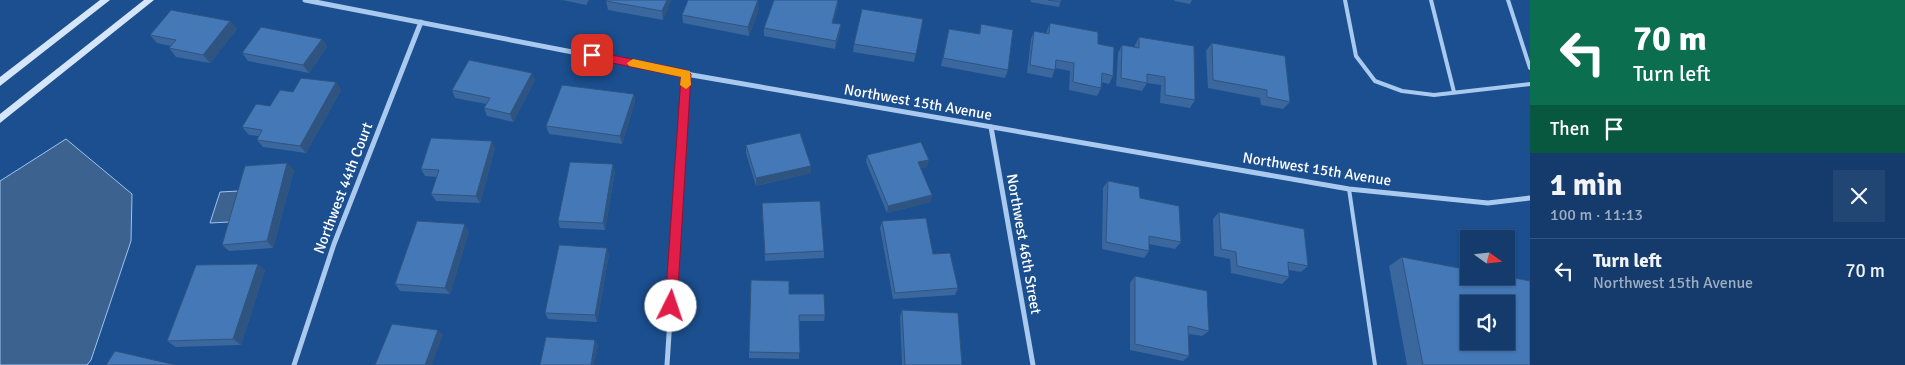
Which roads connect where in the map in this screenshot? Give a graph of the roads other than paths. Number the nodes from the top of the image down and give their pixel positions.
1 (106, 0) edge
2 (150, 0) edge
3 (305, 0) edge
4 (1345, 0) edge
5 (1431, 0) edge
6 (1508, 0) edge
7 (421, 22) junction
8 (1530, 68) edge
9 (686, 74) junction
10 (0, 82) edge
11 (1530, 84) edge
12 (1454, 92) junction
13 (0, 119) edge
14 (991, 127) junction
15 (1349, 189) junction
16 (1530, 198) edge
17 (294, 365) edge
18 (667, 365) edge
19 (1033, 365) edge
20 (1375, 365) edge

1 - 10 main road
2 - 13 main road
3 - 7 street, Northwest 15th Avenue
4 - 12 lane
5 - 12 lane
6 - 8 lane
7 - 9 street, Northwest 15th Avenue
7 - 17 street, Northwest 44th Court
9 - 14 street, Northwest 15th Avenue
9 - 18 street
11 - 12 lane
14 - 15 street, Northwest 15th Avenue
14 - 19 street, Northwest 46th Street
15 - 16 street, Northwest 15th Avenue
15 - 20 lane

